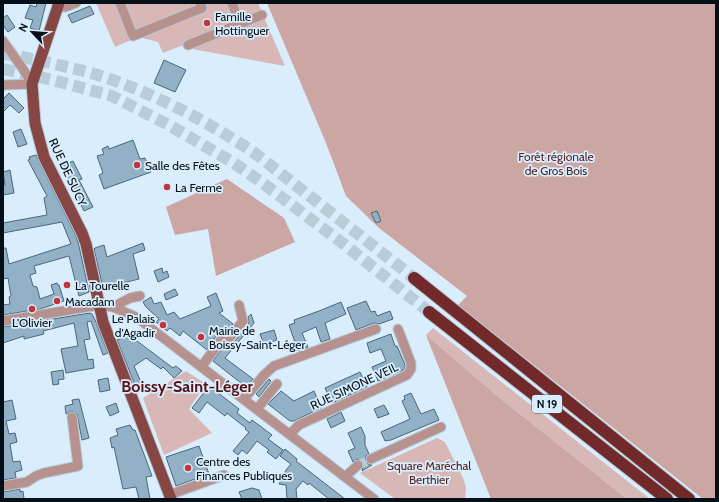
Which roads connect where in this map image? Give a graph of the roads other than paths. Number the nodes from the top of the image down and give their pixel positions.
1 (76, 3) edge
2 (120, 3) edge
3 (200, 3) edge
4 (232, 3) edge
5 (59, 5) edge
6 (262, 15) dead end
7 (240, 24) junction
8 (3, 41) edge
9 (188, 45) dead end
10 (32, 84) junction
11 (3, 85) edge
12 (414, 278) tunnel mouth
13 (140, 296) dead end
14 (99, 305) junction
15 (239, 305) dead end
16 (113, 307) junction
17 (429, 312) tunnel mouth
18 (3, 321) edge
19 (398, 329) dead end
20 (376, 330) dead end
21 (202, 366) junction
22 (277, 384) dead end
23 (244, 399) junction
24 (257, 409) junction
25 (72, 417) dead end
26 (441, 427) dead end
27 (290, 434) junction
28 (371, 459) tunnel mouth
29 (358, 465) tunnel mouth
30 (224, 476) dead end
31 (345, 476) junction
32 (3, 486) edge
33 (170, 497) edge
34 (374, 499) edge
35 (667, 499) edge
36 (689, 499) edge

1 - 5 street
2 - 3 street
4 - 7 street
5 - 10 main road, RUE DE SUCY
6 - 7 street
7 - 9 street
8 - 10 street
10 - 11 street
10 - 14 main road, RUE DE SUCY
12 - 36 highway, N 19
13 - 16 street
14 - 16 street
14 - 18 street
14 - 33 main road, RUE DE SUCY
15 - 21 street
16 - 21 street
17 - 35 highway, N 19
19 - 27 street, RUE SIMONE VEIL
20 - 23 street
21 - 23 street
22 - 24 street
23 - 24 street
24 - 27 street
25 - 32 street
26 - 28 street
27 - 31 street
29 - 31 street
30 - 33 street
31 - 34 street

